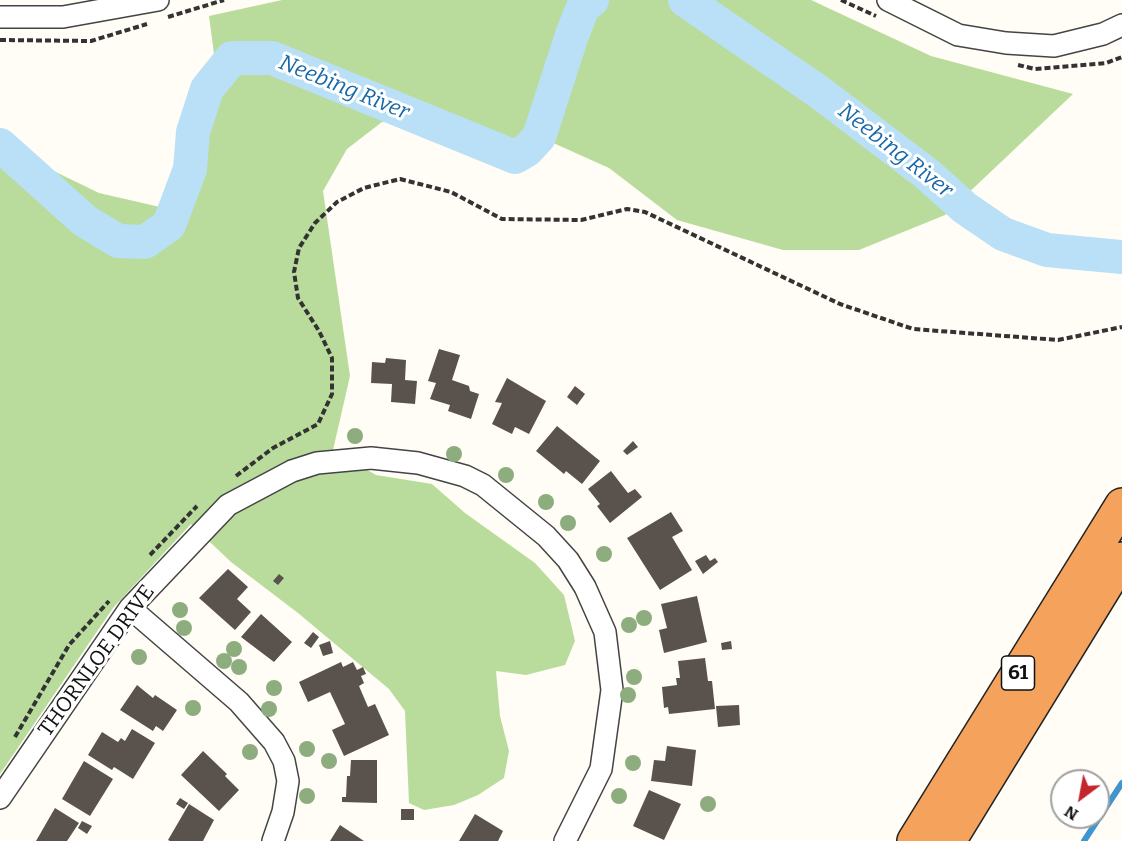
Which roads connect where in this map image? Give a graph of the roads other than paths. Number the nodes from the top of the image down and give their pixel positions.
1 (158, 0) edge
2 (888, 0) edge
3 (0, 17) edge
4 (1122, 25) edge
5 (1122, 505) edge
6 (1122, 559) edge
7 (123, 600) junction
8 (0, 798) edge
9 (273, 841) edge
10 (565, 841) edge
11 (914, 841) edge
12 (949, 841) edge

1 - 3 street
2 - 4 street
5 - 11 highway, 61
6 - 12 highway, 61
7 - 8 street, THORNLOE DRIVE
7 - 9 street
7 - 10 street, THORNLOE DRIVE

